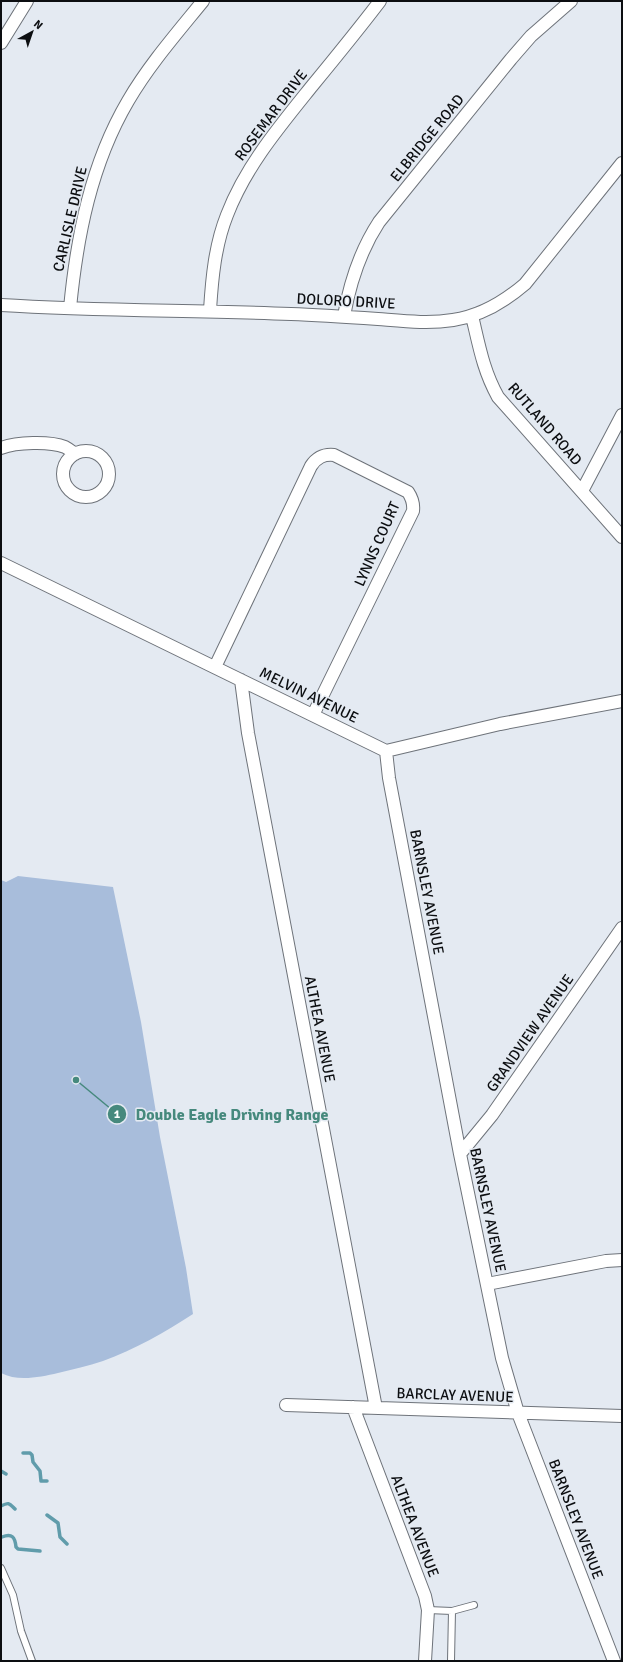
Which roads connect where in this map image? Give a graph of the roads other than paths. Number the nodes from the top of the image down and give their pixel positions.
1 (27, 1) edge
2 (203, 1) edge
3 (380, 1) edge
4 (571, 1) edge
5 (1, 43) edge
6 (622, 163) edge
7 (1, 305) edge
8 (70, 308) junction
9 (210, 310) junction
10 (344, 316) junction
11 (472, 316) junction
12 (622, 415) edge
13 (1, 448) edge
14 (75, 454) dead end
15 (582, 491) junction
16 (622, 537) edge
17 (1, 563) edge
18 (215, 667) junction
19 (241, 680) junction
20 (622, 702) edge
21 (313, 715) junction
22 (386, 751) junction
23 (622, 928) edge
24 (460, 1154) junction
25 (622, 1260) edge
26 (487, 1284) junction
27 (286, 1404) dead end
28 (353, 1407) junction
29 (376, 1408) junction
30 (518, 1413) junction
31 (622, 1416) edge
32 (1, 1568) edge
33 (474, 1605) dead end
34 (428, 1610) junction
35 (452, 1611) junction
36 (32, 1661) edge
37 (425, 1661) edge
38 (451, 1661) edge
39 (614, 1661) edge

1 - 5 street
2 - 8 street, CARLISLE DRIVE
3 - 9 street, ROSEMAR DRIVE
4 - 10 street, ELBRIDGE ROAD
6 - 11 street, DOLORO DRIVE
7 - 8 street, DOLORO DRIVE
8 - 9 street, DOLORO DRIVE
9 - 10 street, DOLORO DRIVE
10 - 11 street, DOLORO DRIVE
11 - 15 street, RUTLAND ROAD
12 - 15 street
13 - 14 street
15 - 16 street, RUTLAND ROAD
17 - 18 street, MELVIN AVENUE
18 - 19 street, MELVIN AVENUE
18 - 21 street, LYNNS COURT
19 - 21 street, MELVIN AVENUE
19 - 29 street, ALTHEA AVENUE
20 - 22 street
21 - 22 street, MELVIN AVENUE
22 - 24 street, BARNSLEY AVENUE
23 - 24 street, GRANDVIEW AVENUE
24 - 26 street, BARNSLEY AVENUE
25 - 26 street
26 - 30 street, BARNSLEY AVENUE
27 - 28 street, BARCLAY AVENUE
28 - 29 street, BARCLAY AVENUE
28 - 34 street, ALTHEA AVENUE
29 - 30 street, BARCLAY AVENUE
30 - 31 street, BARCLAY AVENUE
30 - 39 street, BARNSLEY AVENUE
32 - 36 lane
33 - 35 lane
34 - 35 lane
34 - 37 street, ALTHEA AVENUE
35 - 38 lane

